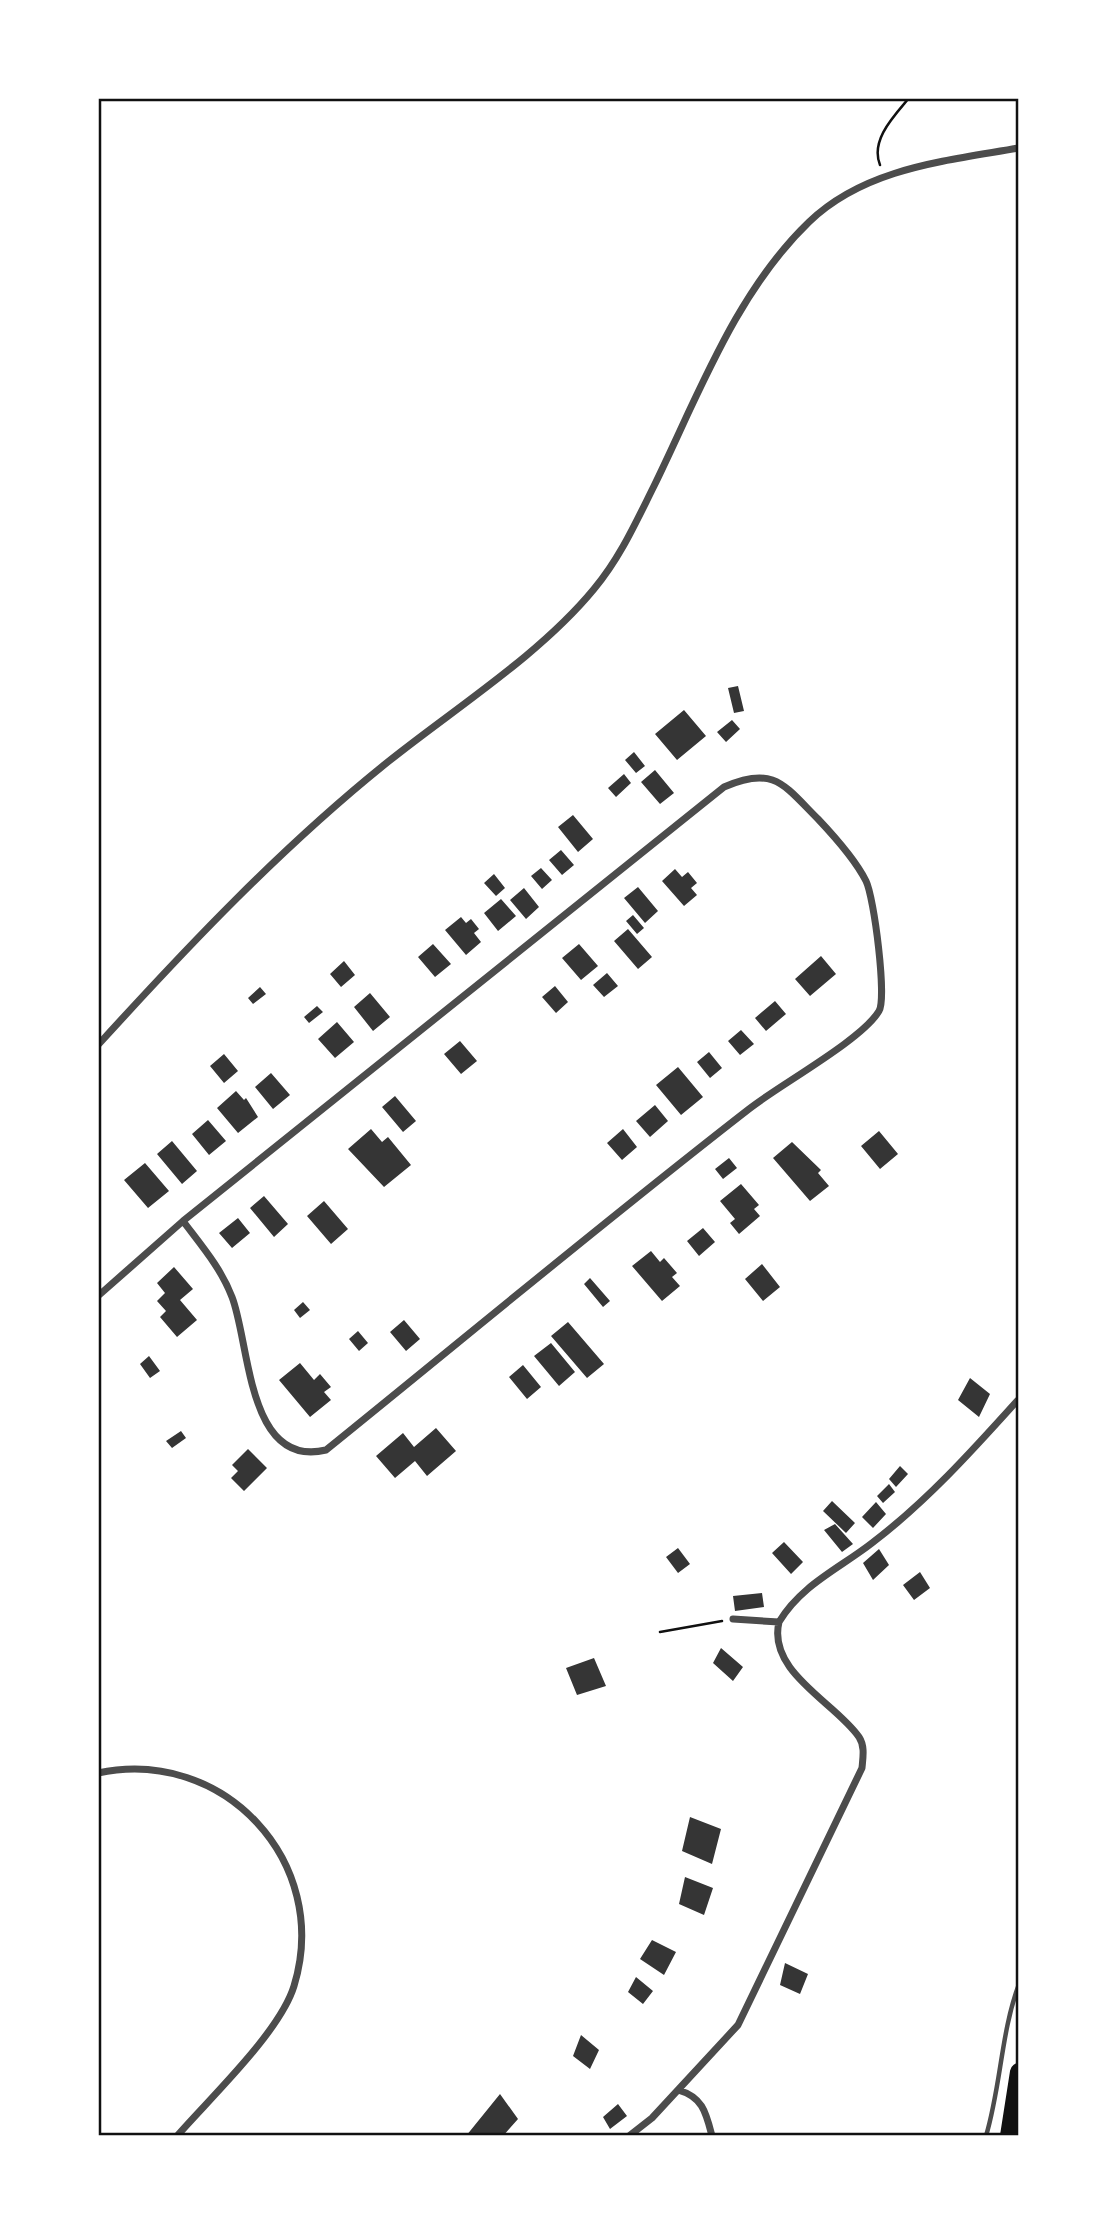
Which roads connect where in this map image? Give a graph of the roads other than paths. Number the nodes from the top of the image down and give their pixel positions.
1 (1019, 148) edge
2 (98, 1045) edge
3 (183, 1221) junction
4 (98, 1296) edge
5 (1017, 1401) dead end
6 (733, 1619) road end
7 (779, 1622) junction
8 (98, 1773) edge
9 (1019, 1984) edge
10 (1019, 2072) edge
11 (678, 2090) junction
12 (177, 2136) edge
13 (629, 2136) edge
14 (712, 2136) edge
15 (986, 2136) edge
16 (1009, 2136) edge

1 - 2 street
3 - 3 street
3 - 4 street
5 - 7 street
6 - 7 street
7 - 11 street
8 - 12 street
9 - 15 lane
10 - 16 highway
11 - 13 street
11 - 14 street

